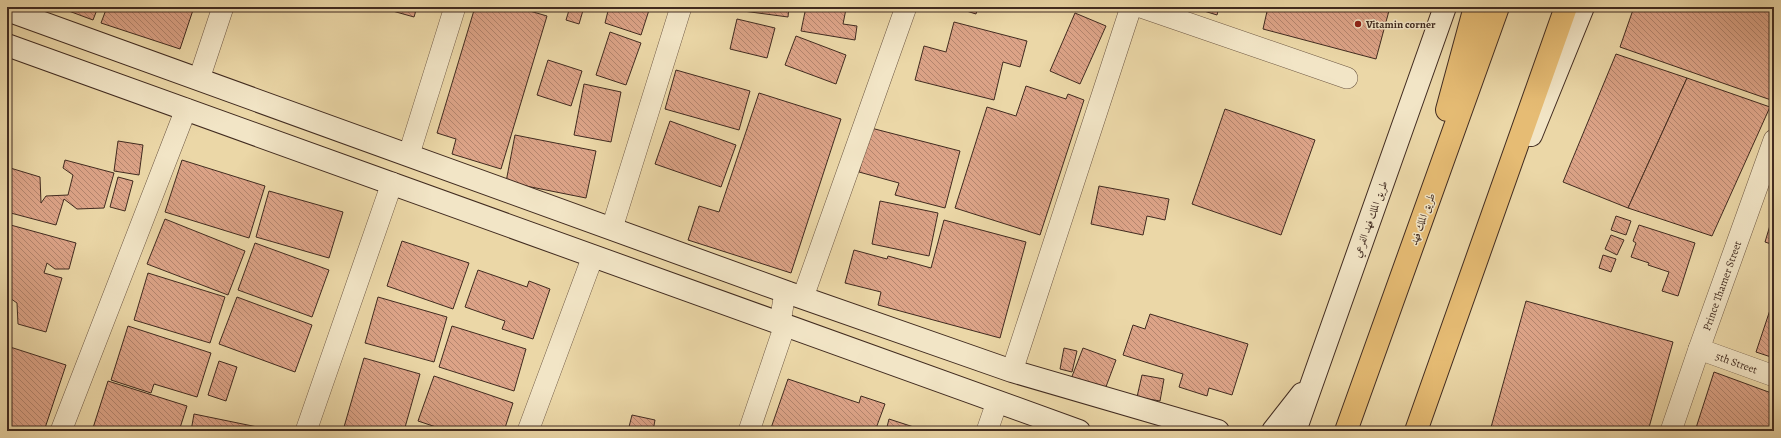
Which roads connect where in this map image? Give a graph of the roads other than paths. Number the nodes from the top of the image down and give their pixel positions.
1 (223, 7) edge
2 (454, 7) edge
3 (681, 7) edge
4 (906, 7) edge
5 (1131, 7) edge
6 (1141, 7) edge
7 (1445, 7) edge
8 (1475, 7) edge
9 (1498, 7) edge
10 (1566, 7) edge
11 (1583, 7) edge
12 (7, 10) edge
13 (7, 45) edge
14 (1347, 78) dead end
15 (200, 79) junction
16 (186, 109) junction
17 (1774, 140) edge
18 (409, 154) junction
19 (392, 183) junction
20 (612, 228) junction
21 (593, 256) junction
22 (1398, 285) junction
23 (796, 295) junction
24 (1459, 312) junction
25 (782, 324) junction
26 (1699, 349) junction
27 (1012, 371) junction
28 (1774, 376) edge
29 (1312, 382) junction
30 (997, 402) junction
31 (61, 431) edge
32 (306, 431) edge
33 (528, 431) edge
34 (749, 431) edge
35 (987, 431) edge
36 (1079, 431) edge
37 (1218, 431) edge
38 (1273, 431) edge
39 (1295, 431) edge
40 (1346, 431) edge
41 (1416, 431) edge
42 (1671, 431) edge

1 - 15 street
2 - 18 street
3 - 20 street
4 - 23 street
5 - 27 street
6 - 14 street
7 - 29 main road, طريق الملك فهد الفرعي
8 - 22 highway
9 - 22 highway, طريق الملك فهد
10 - 24 highway
11 - 24 main road
12 - 15 main road
13 - 16 main road
15 - 18 main road
16 - 19 main road
16 - 31 street
17 - 26 street, Prince Thamer Street
18 - 20 main road
19 - 21 main road
19 - 32 street
20 - 23 main road
21 - 25 main road
21 - 33 street
22 - 40 highway, طريق الملك فهد
23 - 25 street
23 - 27 main road
24 - 41 highway
25 - 30 main road
25 - 34 street
26 - 28 street, 5th Street
26 - 42 street, Prince Thamer Street
27 - 37 main road
29 - 38 main road
29 - 39 main road, طريق الملك فهد الفرعي
30 - 35 street
30 - 36 main road

